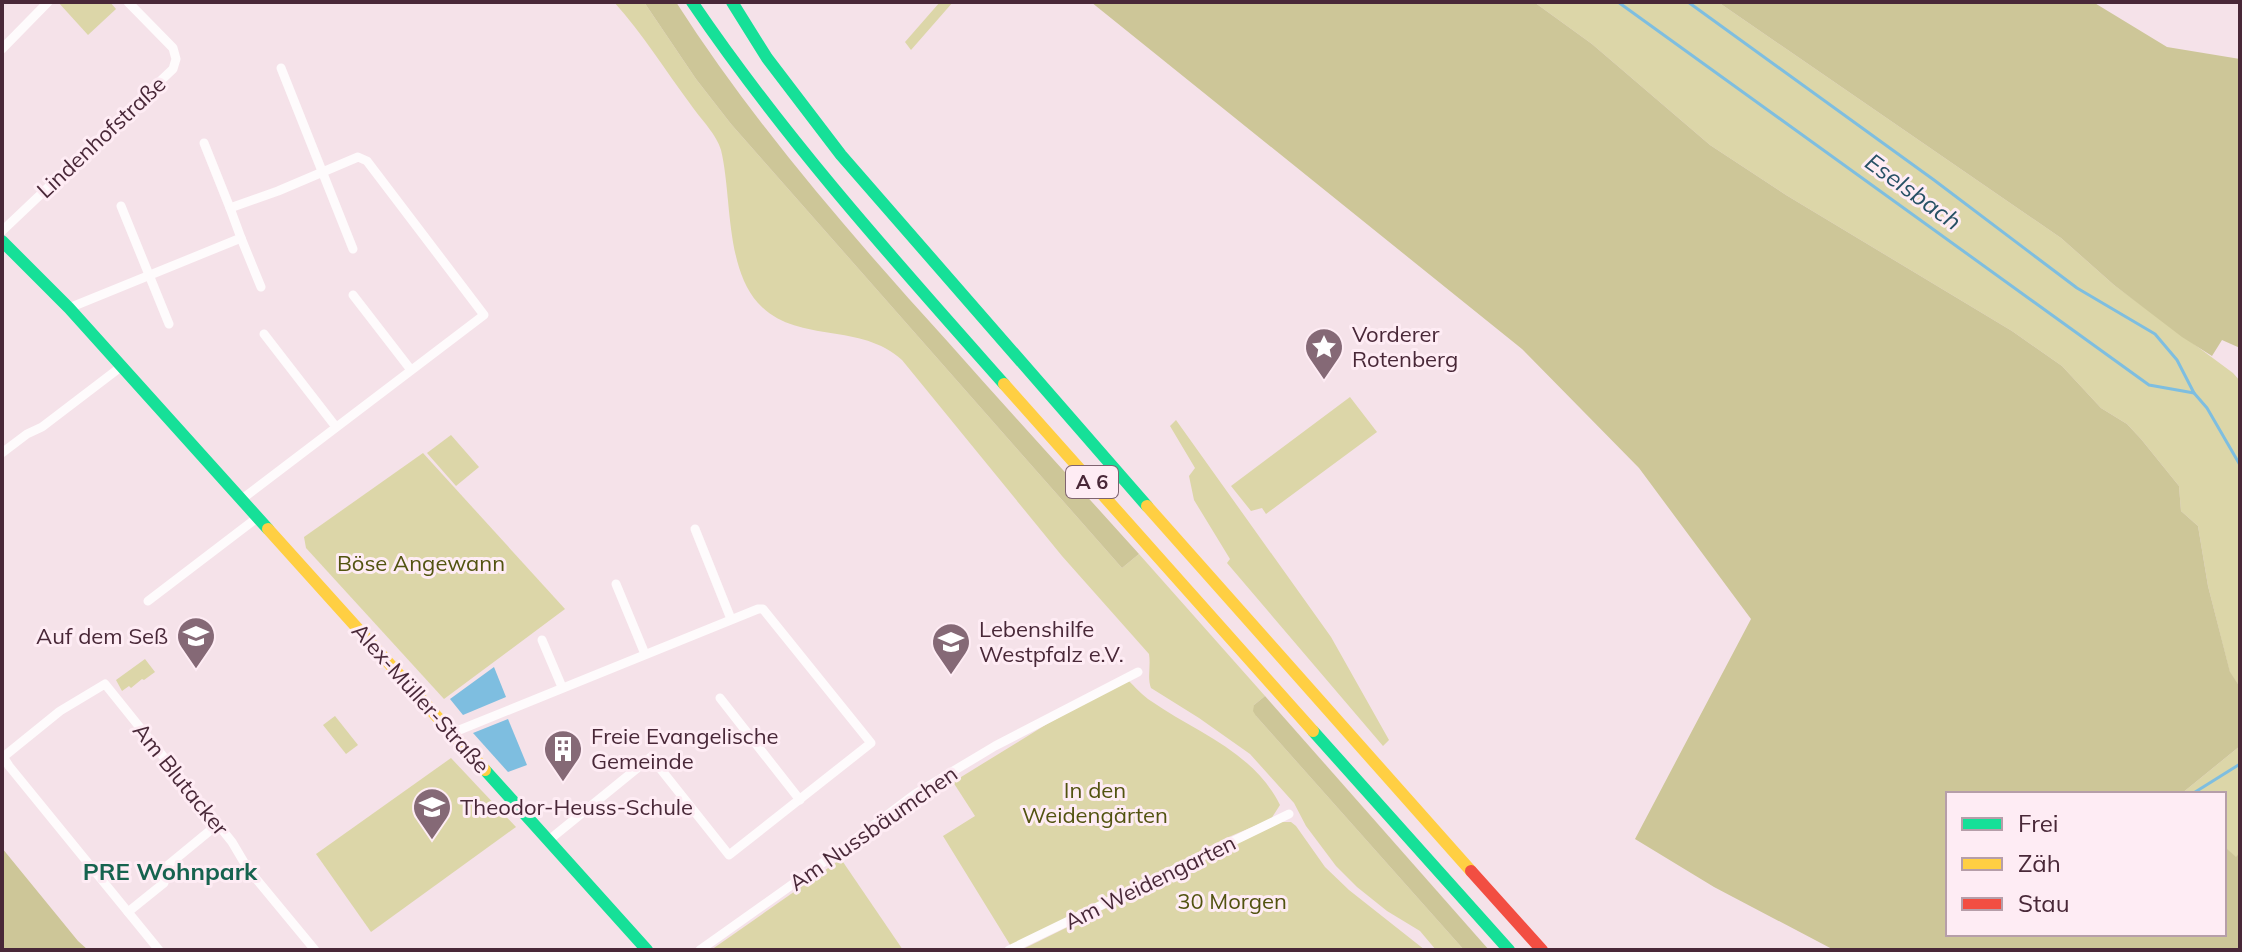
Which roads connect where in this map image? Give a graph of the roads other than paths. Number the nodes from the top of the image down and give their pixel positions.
1 (48, 2) edge
2 (128, 2) edge
3 (692, 2) edge
4 (732, 2) edge
5 (2, 49) edge
6 (281, 68) dead end
7 (204, 143) dead end
8 (322, 172) junction
9 (121, 206) dead end
10 (230, 208) junction
11 (2, 231) edge
12 (241, 238) junction
13 (2, 241) edge
14 (353, 249) dead end
15 (149, 275) junction
16 (261, 287) dead end
17 (353, 295) dead end
18 (69, 308) junction
19 (169, 324) dead end
20 (264, 334) dead end
21 (122, 366) junction
22 (411, 370) junction
23 (336, 427) junction
24 (2, 453) edge
25 (242, 499) junction
26 (258, 517) junction
27 (695, 529) dead end
28 (616, 584) dead end
29 (148, 601) dead end
30 (731, 619) junction
31 (542, 640) dead end
32 (645, 654) junction
33 (1138, 672) dead end
34 (562, 687) junction
35 (720, 698) dead end
36 (452, 733) junction
37 (2, 757) edge
38 (800, 800) junction
39 (1289, 814) dead end
40 (218, 824) junction
41 (549, 840) junction
42 (128, 912) junction
43 (159, 950) edge
44 (315, 950) edge
45 (647, 950) edge
46 (700, 950) edge
47 (1009, 950) edge
48 (1509, 950) edge
49 (1542, 950) edge

1 - 5 street
2 - 11 street, Lindenhofstraße
3 - 48 main road, A 6
4 - 49 main road, A 6
6 - 8 street
7 - 10 street
8 - 10 street
8 - 14 street
8 - 22 street
9 - 15 street
10 - 12 street
12 - 15 street
12 - 16 street
13 - 18 main road, Alex-Müller-Straße
15 - 18 street
15 - 19 street
17 - 22 street
18 - 21 main road, Alex-Müller-Straße
20 - 23 street
21 - 24 street
21 - 25 main road, Alex-Müller-Straße
22 - 23 street
23 - 25 street
25 - 26 main road, Alex-Müller-Straße
26 - 29 street
26 - 36 main road, Alex-Müller-Straße
27 - 30 street
28 - 32 street
30 - 32 street
30 - 38 street
31 - 34 street
32 - 34 street
33 - 46 street, Am Nussbäumchen
34 - 36 street
35 - 38 street
36 - 41 main road, Alex-Müller-Straße
37 - 40 street, Am Blutacker
37 - 42 street
38 - 41 street
39 - 47 street, Am Weidengarten
40 - 42 street
40 - 44 street, Am Blutacker
41 - 45 main road, Alex-Müller-Straße
42 - 43 street

